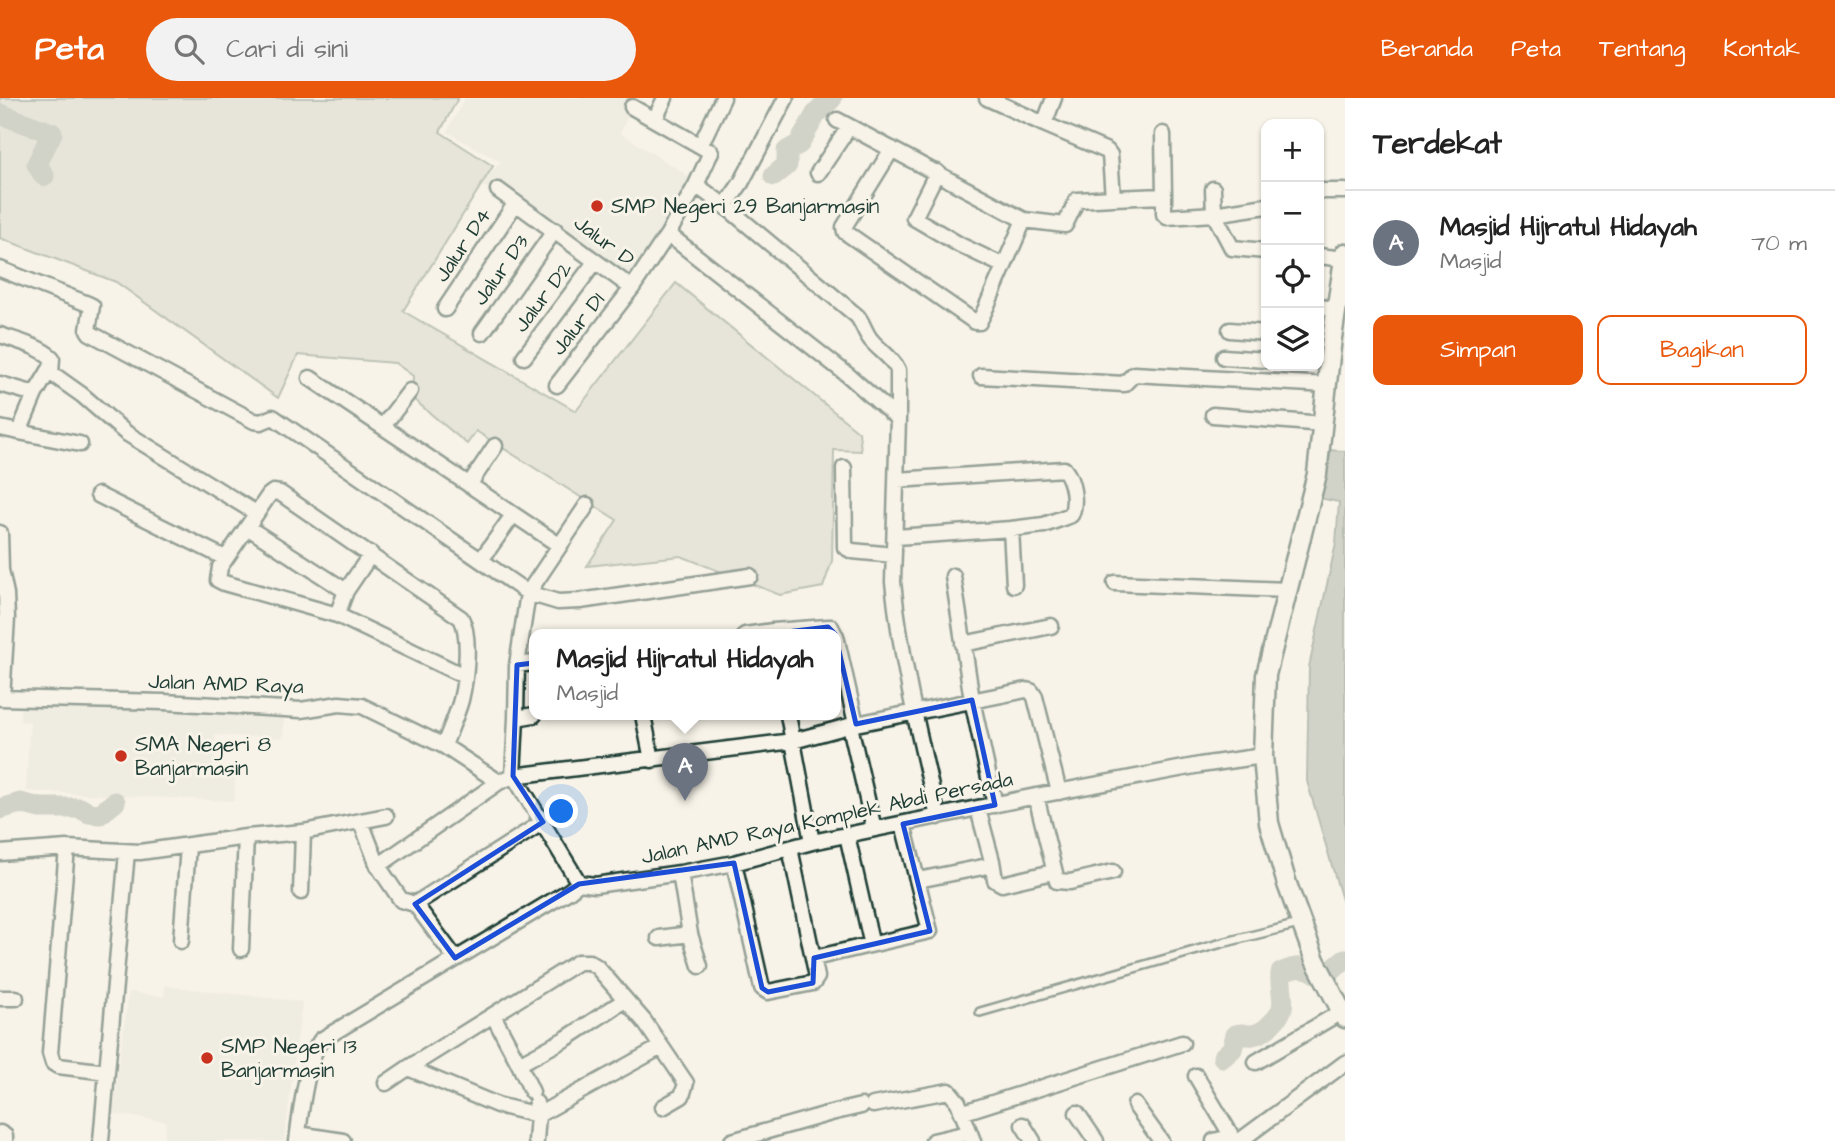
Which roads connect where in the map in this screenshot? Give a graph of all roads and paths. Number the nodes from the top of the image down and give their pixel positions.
1 (665, 98) edge
2 (723, 98) edge
3 (786, 98) edge
4 (988, 98) edge
5 (1054, 98) edge
6 (632, 107) dead end
7 (655, 119) junction
8 (1044, 124) junction
9 (1163, 134) dead end
10 (705, 146) junction
11 (892, 149) junction
12 (937, 172) junction
13 (818, 173) dead end
14 (696, 185) junction
15 (1213, 189) dead end
16 (498, 190) dead end
17 (1324, 191) edge
18 (1345, 191) edge
19 (1164, 196) junction
20 (1112, 198) junction
21 (515, 204) junction
22 (725, 206) junction
23 (1261, 206) edge
24 (1214, 214) junction
25 (1024, 220) junction
26 (555, 230) junction
27 (668, 234) junction
28 (1261, 251) edge
29 (1324, 256) edge
30 (1345, 256) edge
31 (595, 262) junction
32 (1003, 266) junction
33 (0, 269) edge
34 (632, 288) junction
35 (1328, 308) edge
36 (445, 309) dead end
37 (1230, 330) dead end
38 (1261, 332) edge
39 (482, 333) dead end
40 (0, 335) edge
41 (1326, 337) edge
42 (524, 357) dead end
43 (1224, 357) dead end
44 (1261, 360) edge
45 (1324, 365) edge
46 (50, 369) junction
47 (981, 376) dead end
48 (310, 378) dead end
49 (0, 384) edge
50 (557, 385) dead end
51 (1328, 385) junction
52 (410, 391) dead end
53 (35, 394) junction
54 (1213, 415) dead end
55 (898, 419) junction
56 (1323, 424) junction
57 (383, 426) junction
58 (0, 428) edge
59 (19, 432) junction
60 (80, 444) dead end
61 (495, 446) dead end
62 (845, 468) dead end
63 (897, 480) junction
64 (469, 485) junction
65 (98, 495) dead end
66 (587, 505) dead end
67 (256, 513) junction
68 (513, 515) junction
69 (247, 527) junction
70 (1011, 529) junction
71 (0, 533) edge
72 (895, 537) junction
73 (559, 545) junction
74 (371, 554) junction
75 (894, 555) junction
76 (225, 558) junction
77 (481, 560) junction
78 (750, 576) dead end
79 (953, 576) dead end
80 (1115, 583) dead end
81 (1014, 585) dead end
82 (1288, 590) junction
83 (346, 591) junction
84 (528, 593) junction
85 (337, 615) junction
86 (1051, 626) dead end
87 (810, 629) edge
88 (832, 629) edge
89 (963, 645) junction
90 (529, 664) edge
91 (517, 665) junction
92 (841, 665) edge
93 (464, 676) junction
94 (1, 698) edge
95 (972, 700) junction
96 (914, 711) junction
97 (529, 716) edge
98 (516, 718) junction
99 (644, 720) edge
100 (789, 720) edge
101 (853, 725) junction
102 (793, 741) junction
103 (444, 746) junction
104 (1263, 756) junction
105 (652, 760) junction
106 (514, 776) junction
107 (499, 782) junction
108 (1059, 792) junction
109 (1036, 796) junction
110 (995, 805) junction
111 (978, 809) junction
112 (386, 816) dead end
113 (938, 817) junction
114 (362, 822) junction
115 (543, 822) junction
116 (903, 824) junction
117 (874, 829) junction
118 (303, 832) junction
119 (847, 835) junction
120 (246, 837) junction
121 (812, 842) junction
122 (188, 846) junction
123 (67, 848) junction
124 (790, 848) junction
125 (127, 852) junction
126 (0, 853) edge
127 (992, 861) junction
128 (734, 863) junction
129 (378, 866) junction
130 (1053, 872) junction
131 (1113, 872) dead end
132 (680, 873) junction
133 (918, 880) junction
134 (579, 883) junction
135 (301, 892) dead end
136 (415, 904) junction
137 (1300, 923) junction
138 (690, 934) junction
139 (870, 937) dead end
140 (659, 938) dead end
141 (181, 941) dead end
142 (241, 949) dead end
143 (455, 958) junction
144 (814, 958) junction
145 (700, 966) dead end
146 (0, 998) edge
147 (16, 998) dead end
148 (625, 1000) junction
149 (980, 1012) dead end
150 (493, 1014) junction
151 (1343, 1015) edge
152 (1182, 1043) dead end
153 (662, 1047) junction
154 (1256, 1062) dead end
155 (1345, 1063) edge
156 (519, 1064) junction
157 (408, 1068) junction
158 (107, 1072) junction
159 (1196, 1076) dead end
160 (386, 1083) dead end
161 (535, 1103) junction
162 (1135, 1105) dead end
163 (663, 1107) dead end
164 (961, 1113) junction
165 (1077, 1113) dead end
166 (1023, 1125) dead end
167 (0, 1133) edge
168 (777, 1135) edge
169 (298, 1137) edge
170 (971, 1137) edge
171 (1234, 1140) edge
172 (5, 1141) edge
173 (101, 1141) edge
174 (343, 1141) edge
175 (536, 1141) edge
176 (732, 1141) edge
177 (933, 1141) edge
178 (1033, 1141) edge
179 (1096, 1141) edge
180 (1161, 1141) edge
181 (1214, 1141) edge

1 - 7 street
2 - 10 street, Jalur D
3 - 22 street
4 - 8 street
5 - 8 street
6 - 7 street
7 - 10 street
8 - 20 street
9 - 19 street
10 - 14 street, Jalur D
11 - 12 street
11 - 13 street
11 - 32 street
12 - 25 street
12 - 32 street
14 - 22 street
14 - 27 street, Jalur D
15 - 24 street
16 - 21 street, Jalur D
17 - 18 street
19 - 20 street
19 - 24 street
20 - 25 street
21 - 26 street, Jalur D
21 - 36 street, Jalur D4
22 - 55 street
23 - 24 street
24 - 28 street
25 - 32 street
26 - 31 street, Jalur D
26 - 39 street, Jalur D3
27 - 34 street, Jalur D
27 - 55 street
29 - 30 street
30 - 35 street
31 - 34 street, Jalur D
31 - 42 street, Jalur D2
33 - 77 street
34 - 50 street, Jalur D1
35 - 41 street
37 - 38 street
40 - 46 street
41 - 45 street
43 - 44 street
45 - 51 street
46 - 53 street
46 - 67 street
47 - 51 street
48 - 57 street
49 - 53 street
51 - 56 street
52 - 57 street
53 - 59 street
54 - 56 street
55 - 63 street
56 - 82 street
57 - 64 street
58 - 59 street
59 - 60 street
61 - 64 street
62 - 75 street
63 - 70 street
63 - 72 street
64 - 68 street
65 - 76 street
66 - 73 street
67 - 69 street
67 - 74 street
68 - 73 street
68 - 77 street
69 - 76 street
69 - 83 street
70 - 72 street
70 - 81 street
71 - 94 street
72 - 75 street
73 - 84 street
74 - 83 street
74 - 93 street
75 - 96 street
76 - 85 street
77 - 84 street
78 - 84 street
79 - 89 street
80 - 82 street
82 - 104 street
83 - 85 street
84 - 91 street
85 - 93 street
86 - 89 street
87 - 88 street
89 - 95 street
90 - 91 street
91 - 98 street
92 - 101 street
93 - 103 street
94 - 103 street, Jalan AMD Raya
95 - 96 street
95 - 108 street
95 - 110 street
96 - 101 street
96 - 113 street
97 - 98 street
98 - 106 street
99 - 105 street
100 - 102 street
101 - 102 street
101 - 117 street
102 - 105 street
102 - 121 street
103 - 107 street, Jalan AMD Raya
104 - 108 street, Jalan AMD Raya Komplek Abdi Persada
104 - 137 street
105 - 106 street
106 - 107 street
106 - 115 street
107 - 129 street
108 - 109 street, Jalan AMD Raya Komplek Abdi Persada
109 - 110 street, Jalan AMD Raya Komplek Abdi Persada
109 - 130 street
110 - 111 street, Jalan AMD Raya Komplek Abdi Persada
111 - 113 street, Jalan AMD Raya Komplek Abdi Persada
111 - 127 street
112 - 114 street
113 - 116 street, Jalan AMD Raya Komplek Abdi Persada
114 - 118 street
114 - 129 street
115 - 134 street
115 - 136 street
116 - 117 street, Jalan AMD Raya Komplek Abdi Persada
116 - 133 street
117 - 119 street, Jalan AMD Raya Komplek Abdi Persada
118 - 120 street
118 - 135 street
119 - 121 street, Jalan AMD Raya Komplek Abdi Persada
119 - 139 street
120 - 122 street
120 - 142 street
121 - 124 street, Jalan AMD Raya Komplek Abdi Persada
122 - 125 street
122 - 141 street
123 - 125 street
123 - 126 street
123 - 158 street
124 - 128 street, Jalan AMD Raya Komplek Abdi Persada
124 - 144 street
125 - 158 street
127 - 130 street
127 - 133 street
128 - 132 street, Jalan AMD Raya Komplek Abdi Persada
128 - 144 street
129 - 136 street
130 - 131 street
132 - 134 street, Jalan AMD Raya Komplek Abdi Persada
132 - 138 street
133 - 144 street
134 - 143 street
136 - 143 street
137 - 149 lane
137 - 151 street
138 - 140 street
138 - 145 street
143 - 169 street
146 - 147 street
148 - 150 street
148 - 153 street
148 - 156 street
150 - 156 street
150 - 157 street
151 - 154 street
152 - 164 street
153 - 161 street
153 - 163 street
155 - 171 street
156 - 161 street
157 - 160 street
157 - 161 street
158 - 173 street
159 - 171 street
161 - 175 street
162 - 180 street
164 - 168 street
164 - 170 street
165 - 179 street
166 - 178 street
167 - 172 street
168 - 176 street
169 - 174 street
170 - 177 street
171 - 181 street

